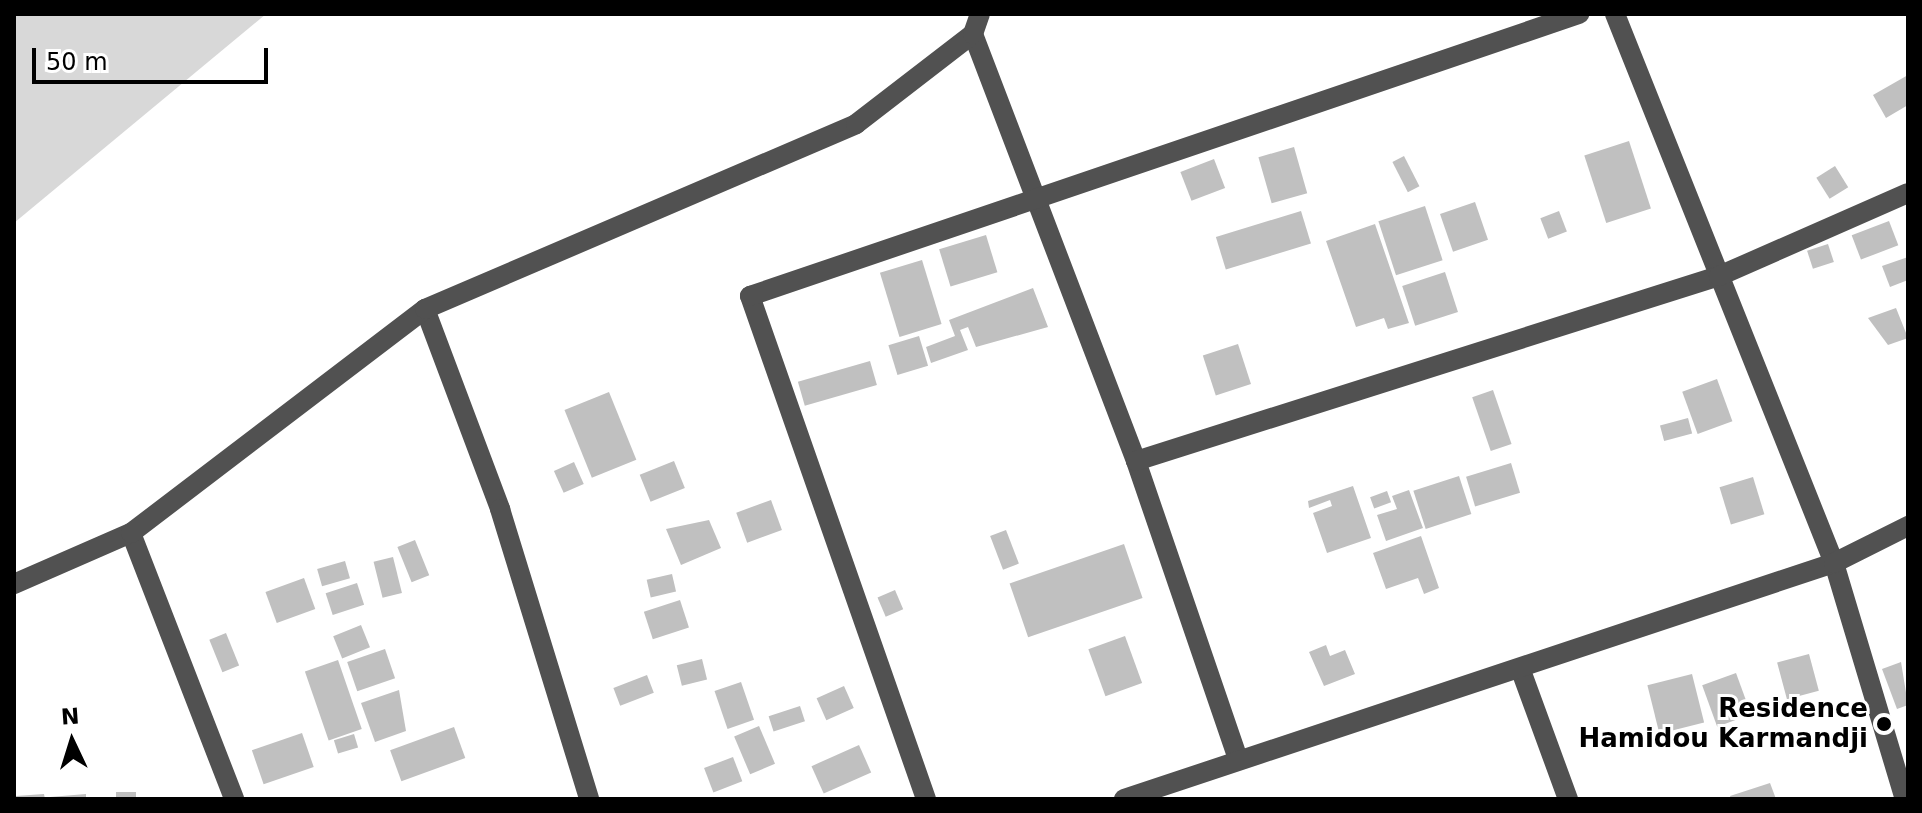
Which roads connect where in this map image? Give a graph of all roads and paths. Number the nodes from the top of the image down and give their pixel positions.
1 (980, 14) edge
2 (1579, 14) edge
3 (1615, 14) edge
4 (973, 34) junction
5 (1908, 193) edge
6 (1036, 197) junction
7 (1719, 276) junction
8 (425, 309) junction
9 (1136, 461) junction
10 (1908, 526) edge
11 (131, 533) junction
12 (1834, 563) junction
13 (14, 584) edge
14 (1520, 668) junction
15 (1237, 756) junction
16 (234, 799) edge
17 (589, 799) edge
18 (926, 799) edge
19 (1124, 799) edge
20 (1568, 799) edge
21 (1905, 799) edge

1 - 4 street
2 - 6 street
3 - 7 street
4 - 6 street
4 - 8 street
5 - 7 street
6 - 9 street
6 - 18 street
7 - 9 street
7 - 12 street
8 - 11 street
8 - 17 street
9 - 15 street
10 - 12 street
11 - 13 street
11 - 16 street
12 - 14 street
12 - 21 street
14 - 15 street
14 - 20 street
15 - 19 street

